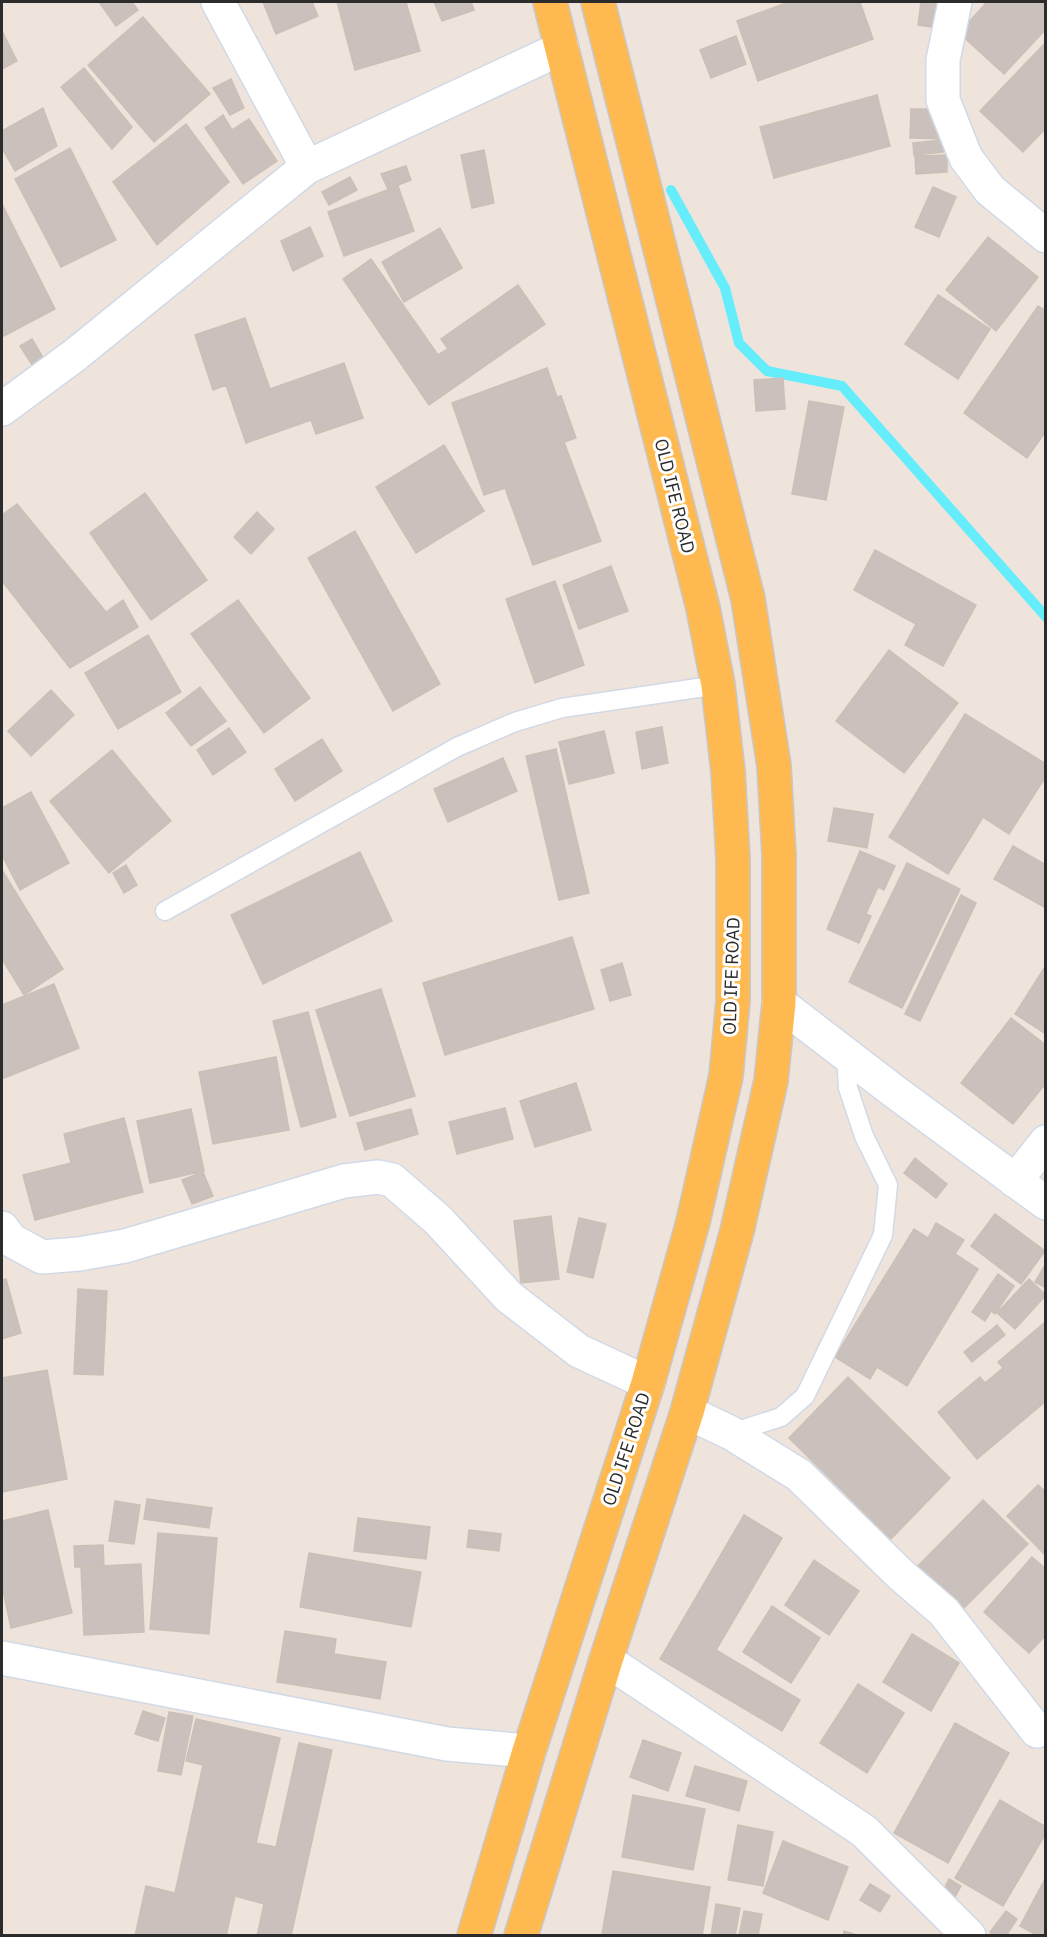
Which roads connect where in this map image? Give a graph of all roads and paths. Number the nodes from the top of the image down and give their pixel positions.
1 (218, 2) edge
2 (550, 2) edge
3 (598, 2) edge
4 (956, 2) edge
5 (562, 48) junction
6 (307, 167) junction
7 (1046, 236) edge
8 (684, 345) junction
9 (639, 356) junction
10 (2, 409) edge
11 (718, 686) junction
12 (165, 911) dead end
13 (779, 1003) junction
14 (846, 1054) junction
15 (1046, 1142) edge
16 (1016, 1181) junction
17 (1046, 1203) edge
18 (2, 1228) edge
19 (648, 1383) junction
20 (687, 1412) junction
21 (731, 1433) junction
22 (2, 1658) edge
23 (606, 1660) junction
24 (1037, 1731) dead end
25 (529, 1752) junction
26 (474, 1935) edge
27 (521, 1935) edge
28 (969, 1935) edge

1 - 6 street
2 - 5 main road, OLD IFE ROAD
3 - 8 main road
4 - 7 street
5 - 6 street
5 - 9 main road, OLD IFE ROAD
6 - 10 street
8 - 9 main road
8 - 13 main road
9 - 11 main road, OLD IFE ROAD
11 - 12 lane
11 - 19 main road, OLD IFE ROAD
13 - 14 street
13 - 20 main road
14 - 16 street
14 - 21 lane
15 - 16 street
16 - 17 street
18 - 19 street
19 - 25 main road, OLD IFE ROAD
20 - 21 street
20 - 23 main road
21 - 24 street
22 - 25 street
23 - 27 main road
23 - 28 street
25 - 26 main road, OLD IFE ROAD

